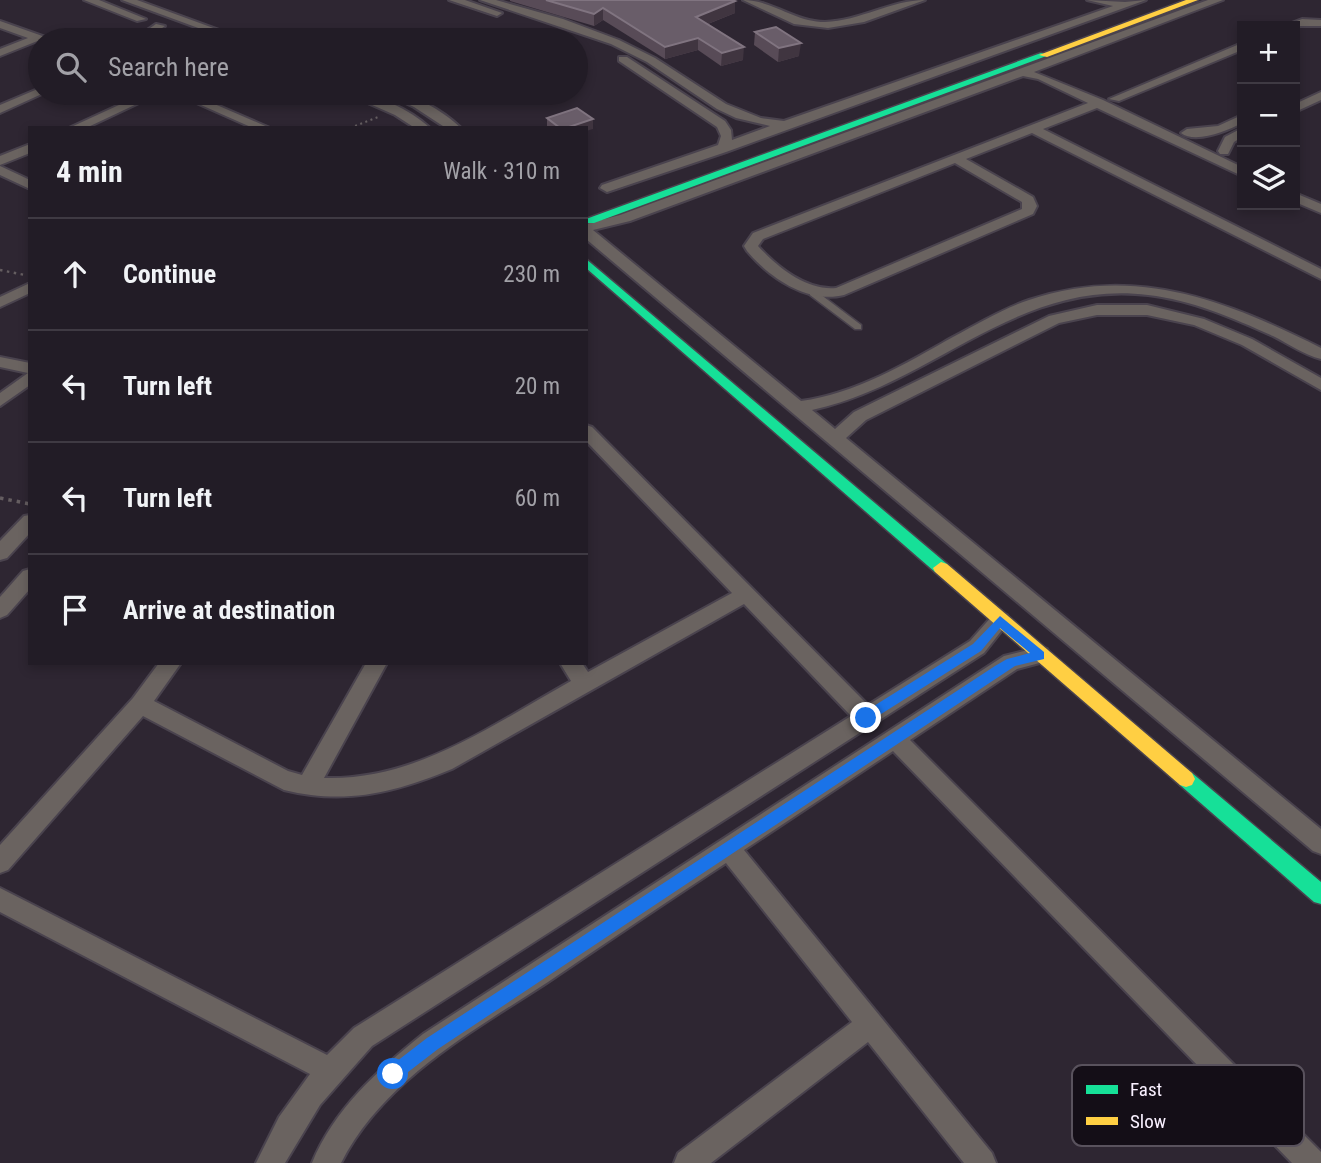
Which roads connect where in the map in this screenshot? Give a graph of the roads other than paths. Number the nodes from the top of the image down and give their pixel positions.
1 (89, 0) edge
2 (127, 0) edge
3 (454, 0) edge
4 (485, 0) edge
5 (748, 0) edge
6 (767, 0) edge
7 (891, 0) edge
8 (920, 0) edge
9 (1170, 0) edge
10 (1194, 0) edge
11 (1218, 0) edge
12 (1085, 2) edge
13 (1136, 2) edge
14 (1088, 19) junction
15 (1300, 23) edge
16 (1321, 23) edge
17 (0, 24) edge
18 (160, 26) junction
19 (157, 28) edge
20 (166, 28) edge
21 (207, 28) edge
22 (543, 28) edge
23 (577, 28) edge
24 (588, 32) edge
25 (28, 34) edge
26 (588, 42) edge
27 (28, 43) edge
28 (1237, 48) edge
29 (0, 52) edge
30 (1043, 64) junction
31 (1022, 72) junction
32 (1000, 75) junction
33 (1321, 85) edge
34 (28, 86) edge
35 (1300, 94) edge
36 (28, 96) edge
37 (1321, 96) edge
38 (0, 98) edge
39 (1115, 99) junction
40 (1099, 103) junction
41 (129, 105) edge
42 (209, 105) edge
43 (381, 105) edge
44 (420, 105) edge
45 (1300, 106) edge
46 (0, 108) edge
47 (725, 108) junction
48 (707, 113) junction
49 (1237, 122) edge
50 (788, 125) junction
51 (84, 126) edge
52 (259, 126) edge
53 (421, 126) edge
54 (452, 126) edge
55 (1033, 129) junction
56 (1188, 133) junction
57 (1237, 135) edge
58 (28, 149) edge
59 (722, 149) junction
60 (1224, 151) junction
61 (1237, 157) edge
62 (957, 159) junction
63 (0, 161) edge
64 (0, 170) edge
65 (1237, 170) edge
66 (28, 184) edge
67 (1300, 186) edge
68 (607, 188) dead end
69 (1321, 196) edge
70 (1300, 199) edge
71 (1321, 209) edge
72 (588, 224) edge
73 (588, 264) edge
74 (1321, 275) edge
75 (28, 288) edge
76 (813, 293) junction
77 (0, 303) edge
78 (858, 327) dead end
79 (1321, 354) edge
80 (0, 362) edge
81 (28, 368) edge
82 (750, 370) junction
83 (0, 379) edge
84 (27, 382) edge
85 (724, 382) junction
86 (1321, 384) edge
87 (864, 390) junction
88 (0, 401) edge
89 (884, 406) junction
90 (794, 407) junction
91 (588, 435) edge
92 (836, 441) junction
93 (28, 523) edge
94 (0, 553) edge
95 (28, 578) edge
96 (746, 594) junction
97 (0, 610) edge
98 (1000, 620) junction
99 (1040, 655) junction
100 (169, 665) edge
101 (376, 665) edge
102 (571, 665) edge
103 (584, 682) junction
104 (140, 704) junction
105 (866, 718) junction
106 (895, 739) junction
107 (307, 787) junction
108 (1321, 844) edge
109 (729, 848) junction
110 (0, 862) edge
111 (1321, 895) edge
112 (0, 899) edge
113 (870, 1024) junction
114 (1215, 1065) edge
115 (329, 1070) junction
116 (1294, 1146) edge
117 (270, 1163) edge
118 (326, 1163) edge
119 (688, 1163) edge
120 (982, 1163) edge
121 (1311, 1163) edge

1 - 18 street
2 - 21 street
3 - 22 street
4 - 23 street
5 - 8 street
6 - 7 street
9 - 72 street
10 - 32 street
11 - 30 street
12 - 13 street
12 - 14 street
13 - 14 street
14 - 50 street
15 - 16 street
17 - 25 street
18 - 19 street
18 - 20 street
24 - 47 street
26 - 48 street
27 - 29 street
28 - 39 street
30 - 31 street
30 - 39 street
31 - 32 street
31 - 40 street
32 - 72 street
33 - 35 street
34 - 38 street
36 - 46 street
37 - 45 street
39 - 56 street
40 - 55 street
40 - 65 street
41 - 51 street
42 - 52 street
43 - 53 street
44 - 54 street
47 - 48 street
47 - 50 street
48 - 59 street
49 - 56 street
50 - 59 street
55 - 62 street
55 - 74 street
56 - 60 street
57 - 60 street
58 - 63 street
59 - 68 street
60 - 61 street
62 - 76 street
62 - 76 street
64 - 66 street
67 - 69 street
70 - 71 street
72 - 82 street
73 - 85 street
75 - 77 street
76 - 78 lane
79 - 87 street
80 - 81 street
82 - 85 street
82 - 90 street
83 - 84 street
84 - 88 street
85 - 98 street
86 - 89 street
87 - 89 street
87 - 90 street
89 - 92 street
90 - 92 street
91 - 96 street
92 - 108 street
93 - 94 street
95 - 97 street
96 - 103 street
96 - 105 street
98 - 99 street
98 - 105 street
99 - 106 street
99 - 111 street
100 - 104 street
101 - 107 street
102 - 103 street
103 - 107 street
104 - 107 street
104 - 110 street
105 - 115 street
106 - 109 street
106 - 114 street
109 - 113 street
109 - 118 street
112 - 115 street
113 - 119 street
113 - 120 street
115 - 117 street
116 - 121 street

